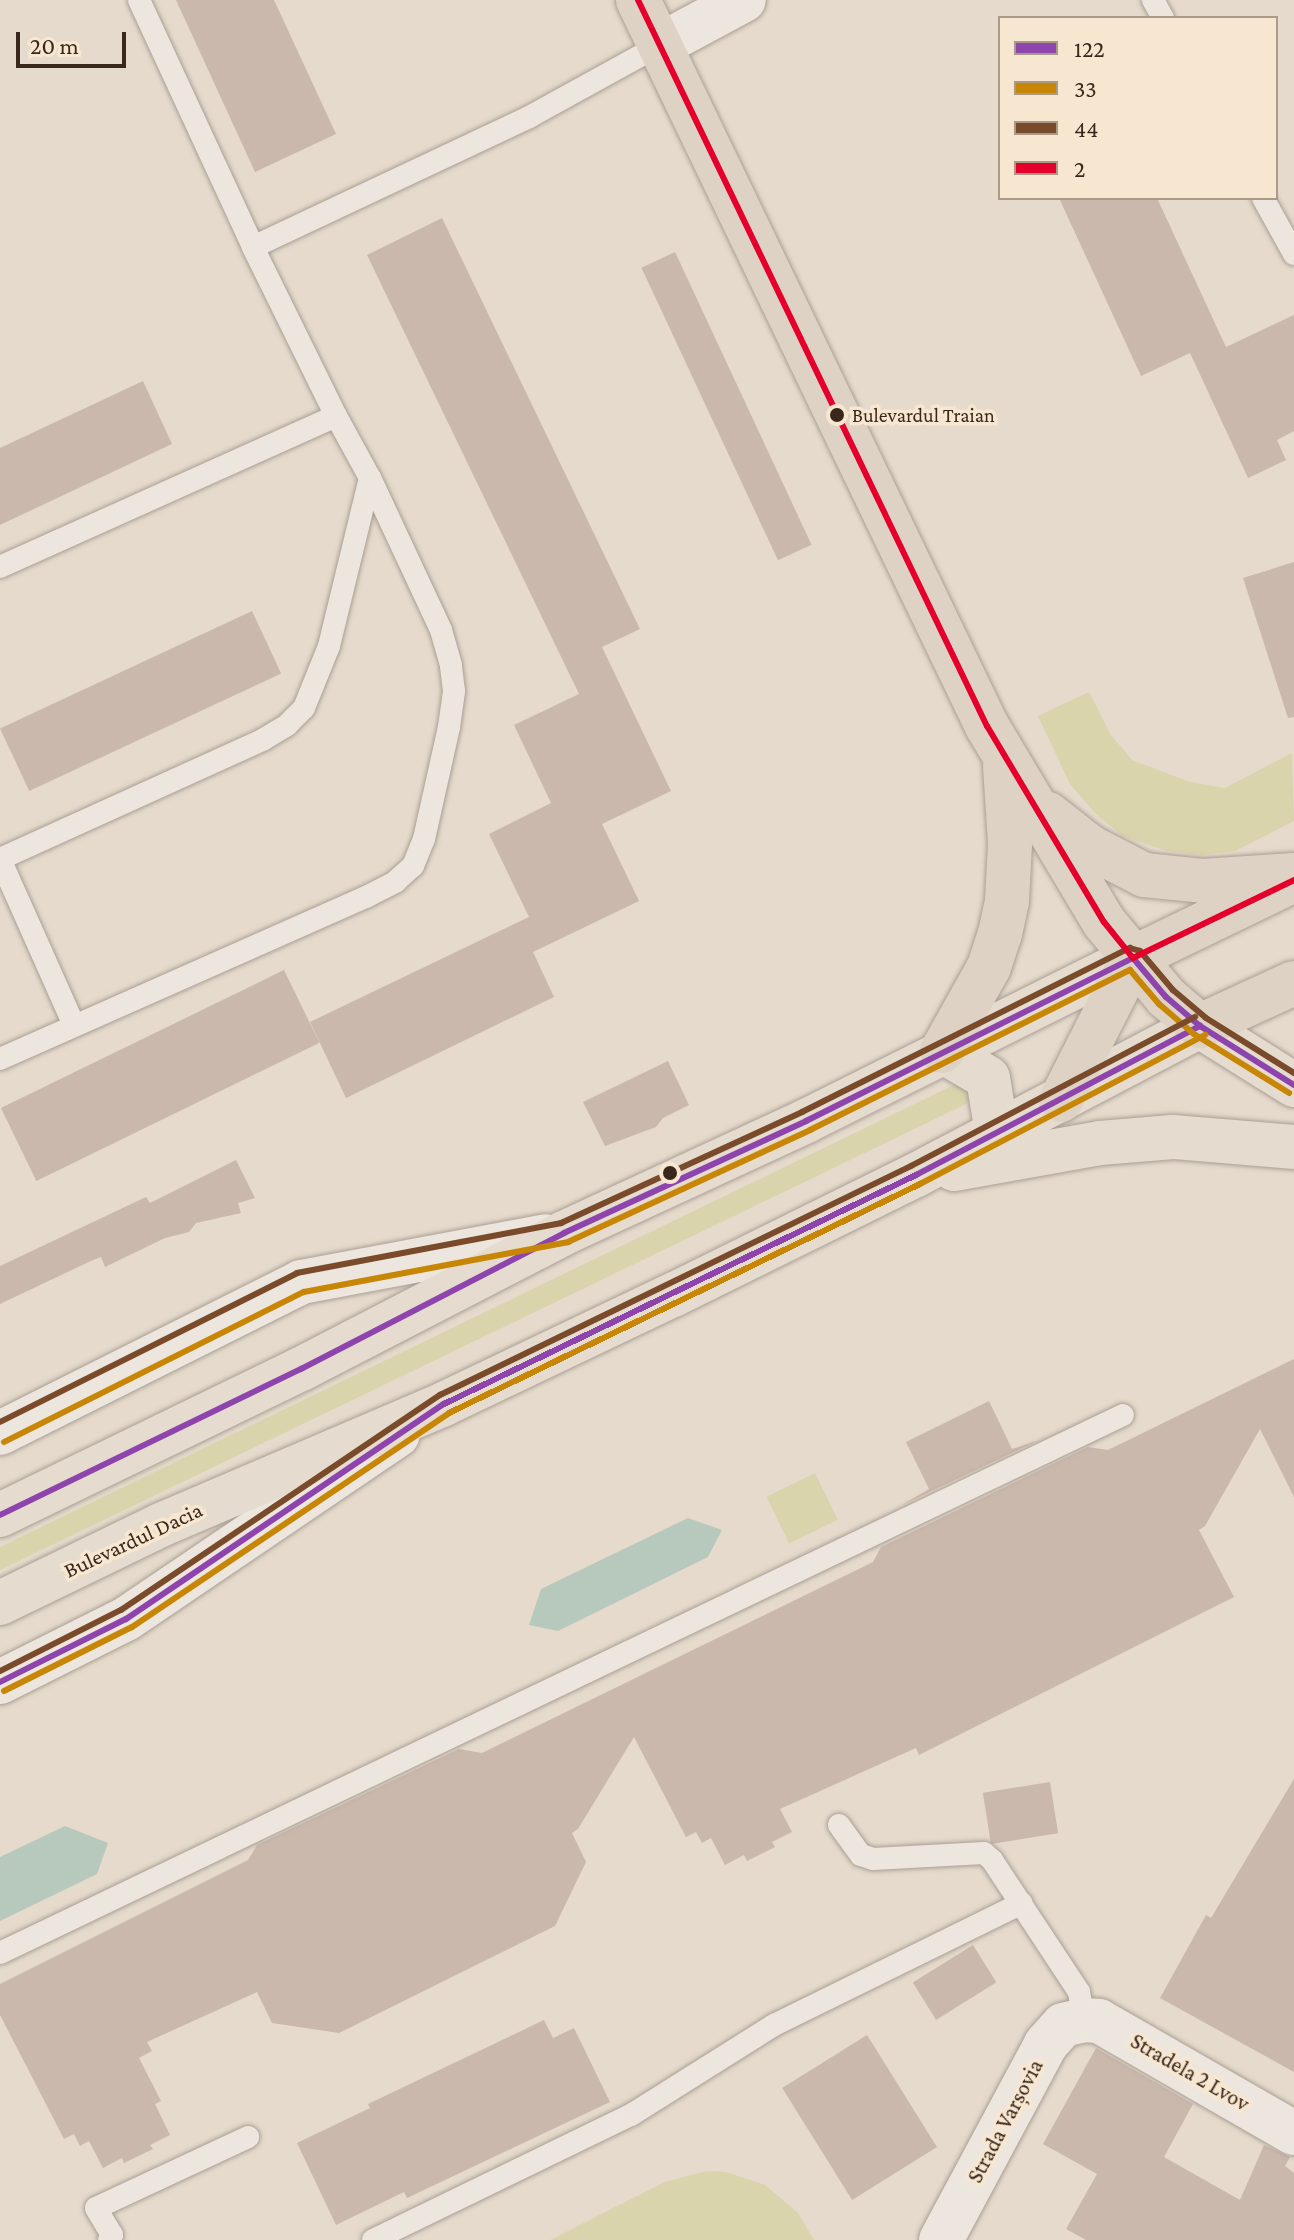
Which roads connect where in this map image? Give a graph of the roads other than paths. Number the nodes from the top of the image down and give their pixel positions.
1 (139, 0) edge
2 (638, 0) edge
3 (744, 0) edge
4 (660, 45) junction
5 (1264, 200) edge
6 (253, 247) junction
7 (1294, 254) edge
8 (336, 416) junction
9 (370, 478) junction
10 (0, 567) edge
11 (1004, 756) junction
12 (1029, 799) junction
13 (0, 859) edge
14 (1294, 878) edge
15 (1133, 958) junction
16 (1294, 983) edge
17 (74, 1025) junction
18 (1200, 1026) junction
19 (942, 1051) junction
20 (0, 1059) edge
21 (1294, 1085) edge
22 (1061, 1100) junction
23 (997, 1133) junction
24 (1293, 1148) edge
25 (916, 1175) junction
26 (564, 1233) junction
27 (444, 1404) junction
28 (1123, 1415) dead end
29 (0, 1433) edge
30 (0, 1515) edge
31 (0, 1603) edge
32 (0, 1682) edge
33 (839, 1825) dead end
34 (1022, 1903) junction
35 (0, 1953) edge
36 (1084, 2020) junction
37 (1294, 2133) edge
38 (248, 2137) dead end
39 (109, 2240) edge
40 (373, 2240) edge
41 (941, 2240) edge

1 - 6 lane
2 - 4 highway
3 - 4 street
4 - 6 lane
4 - 11 highway
5 - 7 lane
6 - 8 lane
8 - 9 lane
8 - 10 lane
9 - 13 lane
9 - 17 lane
11 - 12 highway
11 - 19 highway
12 - 14 highway
12 - 15 highway
13 - 17 lane
14 - 15 highway
15 - 18 highway
15 - 19 main road
15 - 22 highway
16 - 18 highway, Bulevardul Dacia
17 - 20 lane
18 - 21 main road
18 - 22 main road, Bulevardul Dacia
19 - 23 main road
19 - 26 main road
22 - 23 main road, Bulevardul Dacia
23 - 25 main road, Bulevardul Dacia
24 - 25 main road
25 - 27 main road, Bulevardul Dacia
26 - 29 street
26 - 30 main road
27 - 31 main road, Bulevardul Dacia
27 - 32 street, Bulevardul Dacia
28 - 35 lane
33 - 34 lane
34 - 36 lane
34 - 40 lane
36 - 37 street, Stradela 2 Lvov
36 - 41 street, Strada Varșovia
38 - 39 lane

